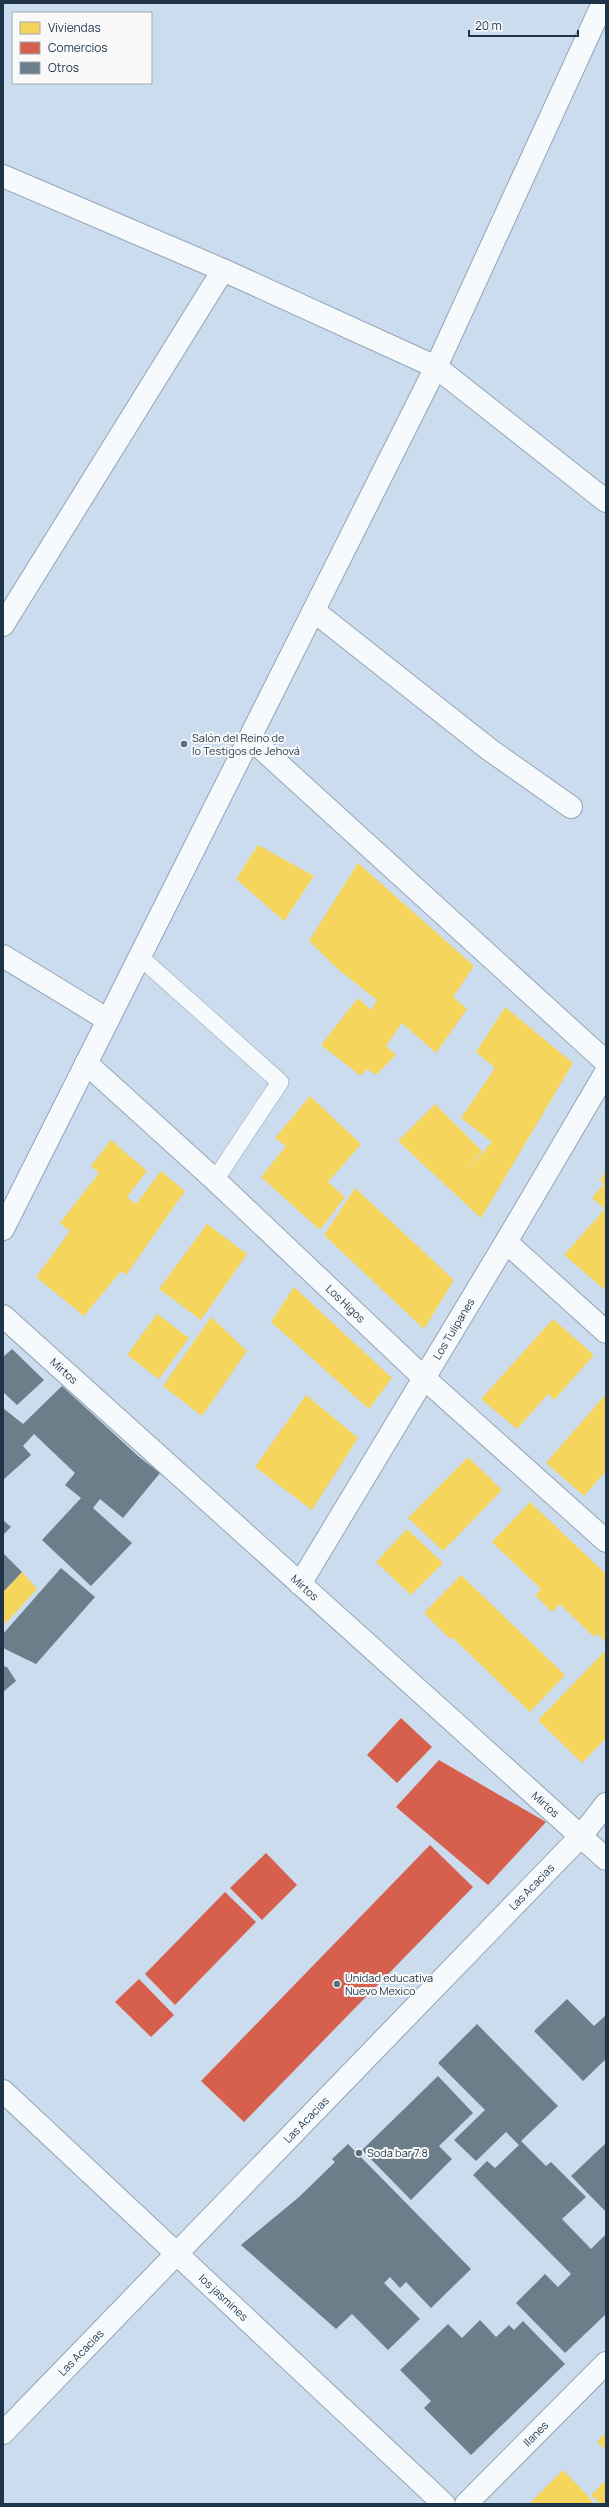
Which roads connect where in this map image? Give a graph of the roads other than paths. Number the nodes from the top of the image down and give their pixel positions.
1 (603, 3) edge
2 (3, 176) edge
3 (224, 270) junction
4 (436, 367) junction
5 (606, 502) edge
6 (314, 610) junction
7 (3, 625) edge
8 (250, 738) junction
9 (571, 807) dead end
10 (3, 956) edge
11 (140, 956) junction
12 (108, 1020) junction
13 (606, 1062) edge
14 (86, 1063) junction
15 (606, 1072) edge
16 (215, 1180) junction
17 (3, 1229) edge
18 (506, 1242) junction
19 (3, 1316) edge
20 (606, 1332) edge
21 (424, 1378) junction
22 (606, 1541) edge
23 (300, 1584) junction
24 (606, 1804) edge
25 (581, 1836) junction
26 (606, 1859) edge
27 (5, 2097) edge
28 (178, 2254) junction
29 (606, 2363) edge
30 (3, 2433) edge
31 (444, 2504) edge
32 (466, 2504) edge

1 - 4 street
2 - 3 street
3 - 4 street
3 - 7 street
4 - 5 street
4 - 6 street
6 - 8 street
6 - 9 street
8 - 11 street
8 - 13 street
10 - 12 street
11 - 12 street
11 - 16 lane
12 - 14 street
14 - 16 street, Los Higos
14 - 17 street
15 - 18 street, Los Tulipanes
16 - 21 street, Los Higos
18 - 20 street
18 - 21 street, Los Tulipanes
19 - 23 street, Mirtos
21 - 22 street, Los Higos
21 - 23 street, Los Tulipanes
23 - 25 street, Mirtos
24 - 25 street, Las Acacias
25 - 26 street, Mirtos
25 - 28 street, Las Acacias
27 - 28 street, los jasmines
28 - 30 street, Las Acacias
28 - 31 street, los jasmines
29 - 32 street, Ilanes

